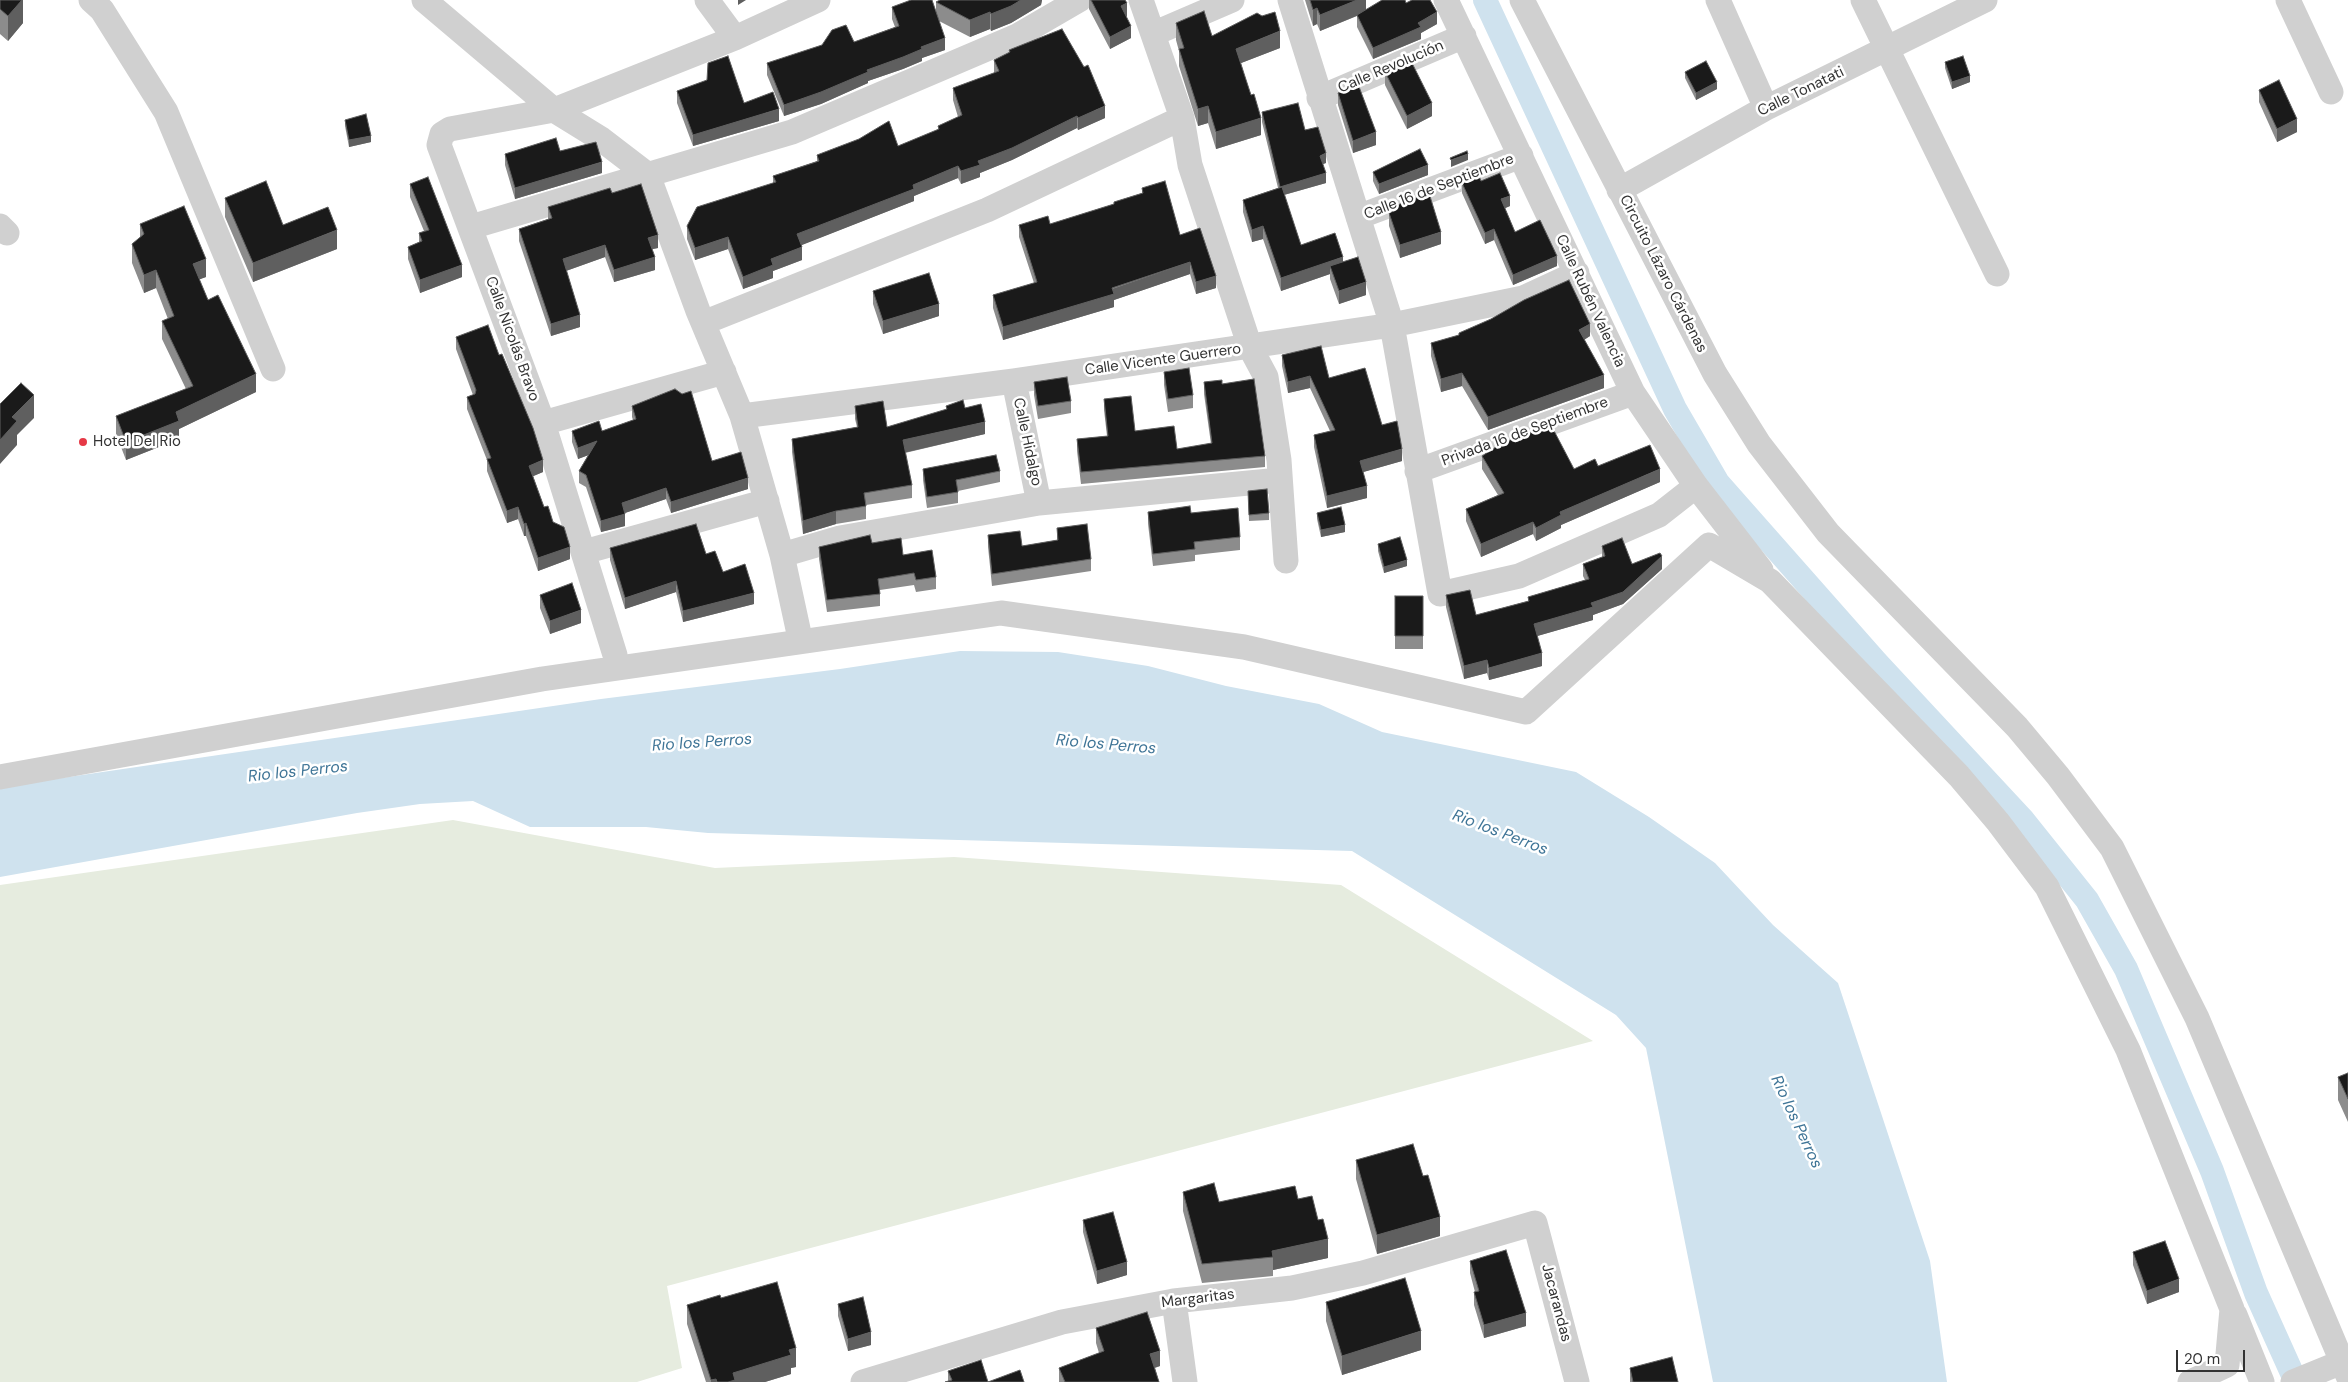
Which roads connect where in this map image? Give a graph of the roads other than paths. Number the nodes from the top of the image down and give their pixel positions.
1 (91, 0) edge
2 (424, 0) edge
3 (707, 0) edge
4 (818, 0) edge
5 (1079, 0) edge
6 (1141, 0) edge
7 (1232, 0) edge
8 (1290, 0) edge
9 (1446, 0) edge
10 (1522, 0) edge
11 (1718, 0) edge
12 (1863, 0) edge
13 (1985, 0) edge
14 (2288, 0) edge
15 (1153, 34) junction
16 (1464, 36) junction
17 (735, 38) junction
18 (1887, 50) junction
19 (2331, 92) dead end
20 (1319, 98) junction
21 (1766, 108) junction
22 (554, 110) junction
23 (1182, 118) junction
24 (1521, 156) junction
25 (648, 175) junction
26 (1619, 190) junction
27 (1358, 217) junction
28 (471, 228) junction
29 (1577, 273) junction
30 (1996, 274) dead end
31 (703, 324) junction
32 (1392, 325) junction
33 (1250, 347) junction
34 (274, 369) dead end
35 (724, 372) junction
36 (1014, 381) junction
37 (1633, 393) junction
38 (742, 416) junction
39 (543, 424) junction
40 (1417, 471) junction
41 (1280, 480) junction
42 (1696, 486) junction
43 (767, 501) junction
44 (1039, 503) junction
45 (584, 552) junction
46 (782, 555) junction
47 (1286, 561) dead end
48 (1770, 581) junction
49 (798, 629) dead end
50 (615, 656) dead end
51 (0, 777) edge
52 (1535, 1223) joint
53 (1174, 1301) junction
54 (2232, 1308) junction
55 (2338, 1369) edge
56 (863, 1382) edge
57 (1185, 1382) edge
58 (1577, 1382) edge
59 (2190, 1382) edge
60 (2262, 1382) edge
61 (2293, 1382) edge

1 - 34 street
2 - 22 street
3 - 17 street
4 - 17 street
5 - 25 street
6 - 15 street
7 - 15 street
8 - 20 street
9 - 16 street, Calle Rubén Valencia
10 - 26 street, Circuito Lázaro Cárdenas
11 - 21 street
12 - 18 street
13 - 18 street, Calle Tonatati
14 - 19 street
15 - 23 street
16 - 20 street, Calle Revolución
16 - 24 street, Calle Rubén Valencia
17 - 22 street
18 - 21 street, Calle Tonatati
18 - 30 street
20 - 27 street
21 - 26 street, Calle Tonatati
22 - 25 street
22 - 28 street, Calle Nicolás Bravo
23 - 31 street
23 - 33 street
24 - 27 street, Calle 16 de Septiembre
24 - 29 street, Calle Rubén Valencia
25 - 28 street
25 - 31 street
26 - 55 street, Circuito Lázaro Cárdenas
27 - 32 street
28 - 39 street, Calle Nicolás Bravo
29 - 32 street, Calle Vicente Guerrero
29 - 37 street, Calle Rubén Valencia
31 - 35 street
32 - 33 street, Calle Vicente Guerrero
32 - 40 street
33 - 36 street, Calle Vicente Guerrero
33 - 41 street
35 - 38 street
35 - 39 street
36 - 38 street, Calle Vicente Guerrero
36 - 44 street, Calle Hidalgo
37 - 40 street, Privada 16 de Septiembre
37 - 42 street, Calle Rubén Valencia
38 - 43 street
39 - 45 street, Calle Nicolás Bravo
40 - 42 street
41 - 44 street
41 - 47 street
42 - 48 street, Calle Rubén Valencia
43 - 45 street
43 - 46 street
44 - 46 street
45 - 50 street, Calle Nicolás Bravo
46 - 49 street
48 - 51 street
48 - 54 street
52 - 53 street, Margaritas
52 - 58 street, Jacarandas
53 - 56 street, Margaritas
53 - 57 street
54 - 59 street
54 - 60 street
55 - 61 street

